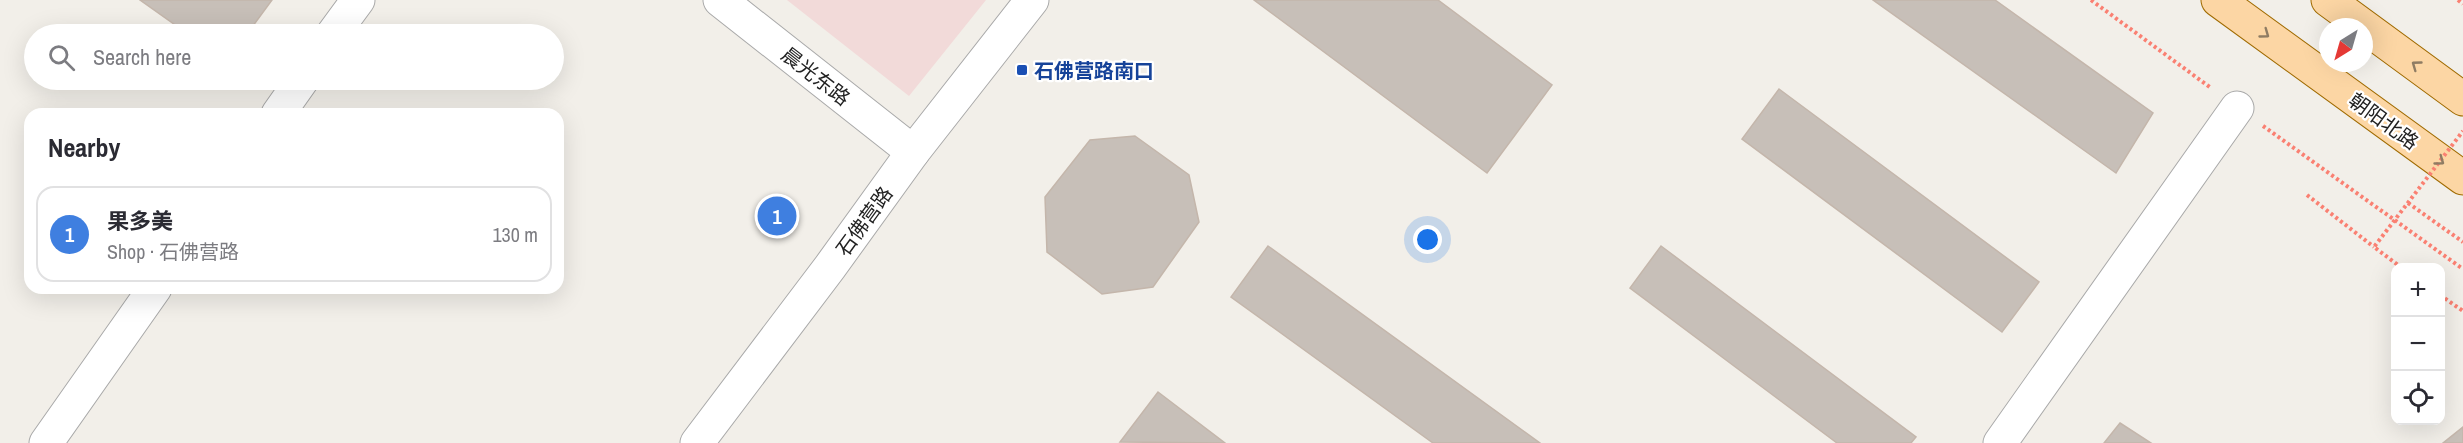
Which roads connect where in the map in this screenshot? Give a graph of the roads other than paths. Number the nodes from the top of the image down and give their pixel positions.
1 (358, 0) edge
2 (720, 0) edge
3 (1032, 0) edge
4 (2218, 0) edge
5 (2328, 0) edge
6 (340, 24) edge
7 (295, 90) edge
8 (2463, 99) edge
9 (282, 108) edge
10 (2237, 108) road end
11 (913, 152) junction
12 (2463, 178) edge
13 (151, 294) edge
14 (46, 443) edge
15 (697, 443) edge
16 (2000, 443) edge

1 - 6 street
2 - 11 street, 晨光东路
3 - 11 street, 石佛营路
4 -> 12 main road, 朝阳北路
8 -> 5 main road
7 - 9 street
10 - 16 street
11 - 15 street, 石佛营路
13 - 14 street

